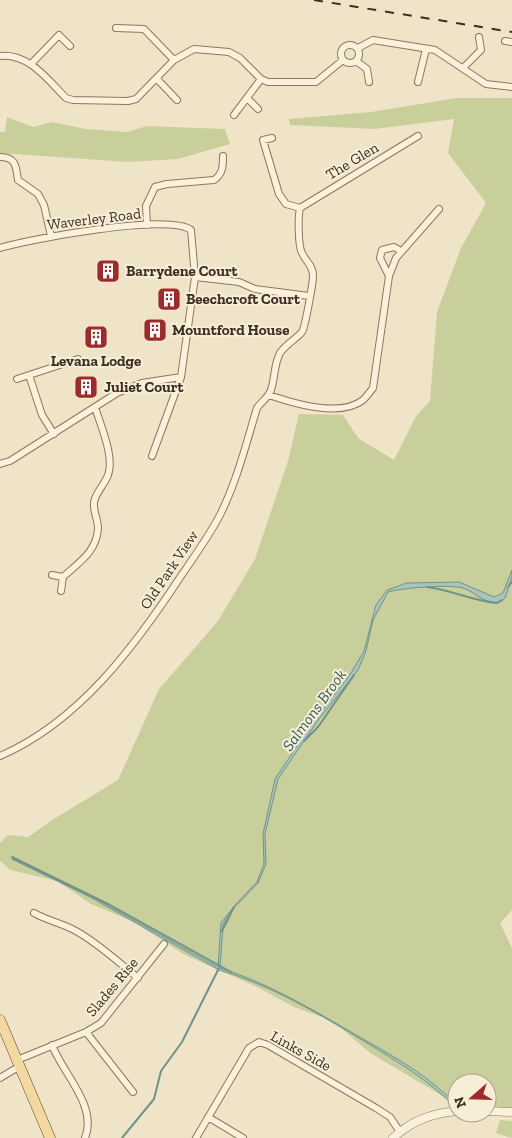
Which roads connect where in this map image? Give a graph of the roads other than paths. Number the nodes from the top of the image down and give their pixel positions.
1 (116, 28) dead end
2 (479, 37) dead end
3 (505, 40) dead end
4 (512, 42) edge
5 (70, 46) dead end
6 (358, 48) junction
7 (426, 49) junction
8 (0, 56) edge
9 (174, 60) junction
10 (343, 60) junction
11 (356, 61) junction
12 (31, 64) junction
13 (463, 68) junction
14 (157, 79) junction
15 (261, 79) junction
16 (369, 82) dead end
17 (418, 82) dead end
18 (512, 86) edge
19 (247, 98) junction
20 (177, 100) dead end
21 (258, 110) dead end
22 (234, 115) dead end
23 (418, 136) dead end
24 (272, 138) dead end
25 (263, 140) junction
26 (255, 142) dead end
27 (223, 156) dead end
28 (0, 157) edge
29 (300, 208) junction
30 (439, 209) dead end
31 (148, 225) junction
32 (50, 236) junction
33 (0, 248) edge
34 (401, 251) junction
35 (389, 276) junction
36 (195, 277) junction
37 (309, 296) junction
38 (78, 359) dead end
39 (29, 375) junction
40 (181, 377) junction
41 (17, 379) dead end
42 (268, 395) junction
43 (95, 407) junction
44 (54, 434) junction
45 (152, 456) dead end
46 (0, 464) edge
47 (52, 574) dead end
48 (63, 577) junction
49 (61, 590) dead end
50 (0, 756) edge
51 (34, 913) dead end
52 (164, 944) dead end
53 (138, 978) junction
54 (0, 1020) edge
55 (86, 1032) junction
56 (52, 1045) junction
57 (18, 1063) junction
58 (0, 1078) edge
59 (133, 1092) dead end
60 (497, 1111) edge
61 (512, 1112) edge
62 (447, 1113) edge
63 (208, 1117) junction
64 (400, 1132) junction
65 (50, 1138) edge
66 (85, 1138) edge
67 (196, 1138) edge
68 (243, 1138) edge
69 (393, 1138) edge

1 - 9 street
2 - 13 street
3 - 4 street
5 - 12 street
6 - 7 street
6 - 10 street
6 - 11 street
7 - 13 street
7 - 17 street
8 - 12 street
9 - 14 street
9 - 15 street
10 - 11 street
10 - 15 street
11 - 16 street
12 - 14 street
13 - 18 street
14 - 20 street
15 - 19 street
19 - 21 street
19 - 22 street
23 - 29 street, The Glen
24 - 25 street
25 - 26 street
25 - 29 street
27 - 31 street
28 - 32 street
29 - 37 street
30 - 34 street
31 - 32 street, Waverley Road
31 - 36 street, Waverley Road
32 - 33 street, Waverley Road
34 - 35 street
34 - 35 street
35 - 42 street
36 - 37 street
36 - 40 street
37 - 42 street, Old Park View
38 - 39 street
39 - 41 street
39 - 44 street
40 - 43 street
40 - 45 street
42 - 50 street, Old Park View
43 - 44 street
43 - 48 street
44 - 46 street
47 - 48 street
48 - 49 street
51 - 53 street
52 - 53 street, Slades Rise
53 - 55 street, Slades Rise
54 - 57 main road
55 - 56 street, Slades Rise
55 - 59 street
56 - 57 street, Slades Rise
56 - 66 street
57 - 58 street, Slades Rise
57 - 65 main road
60 - 61 street
62 - 64 street
63 - 64 street, Links Side
63 - 67 street, Links Side
63 - 68 street
64 - 69 street

